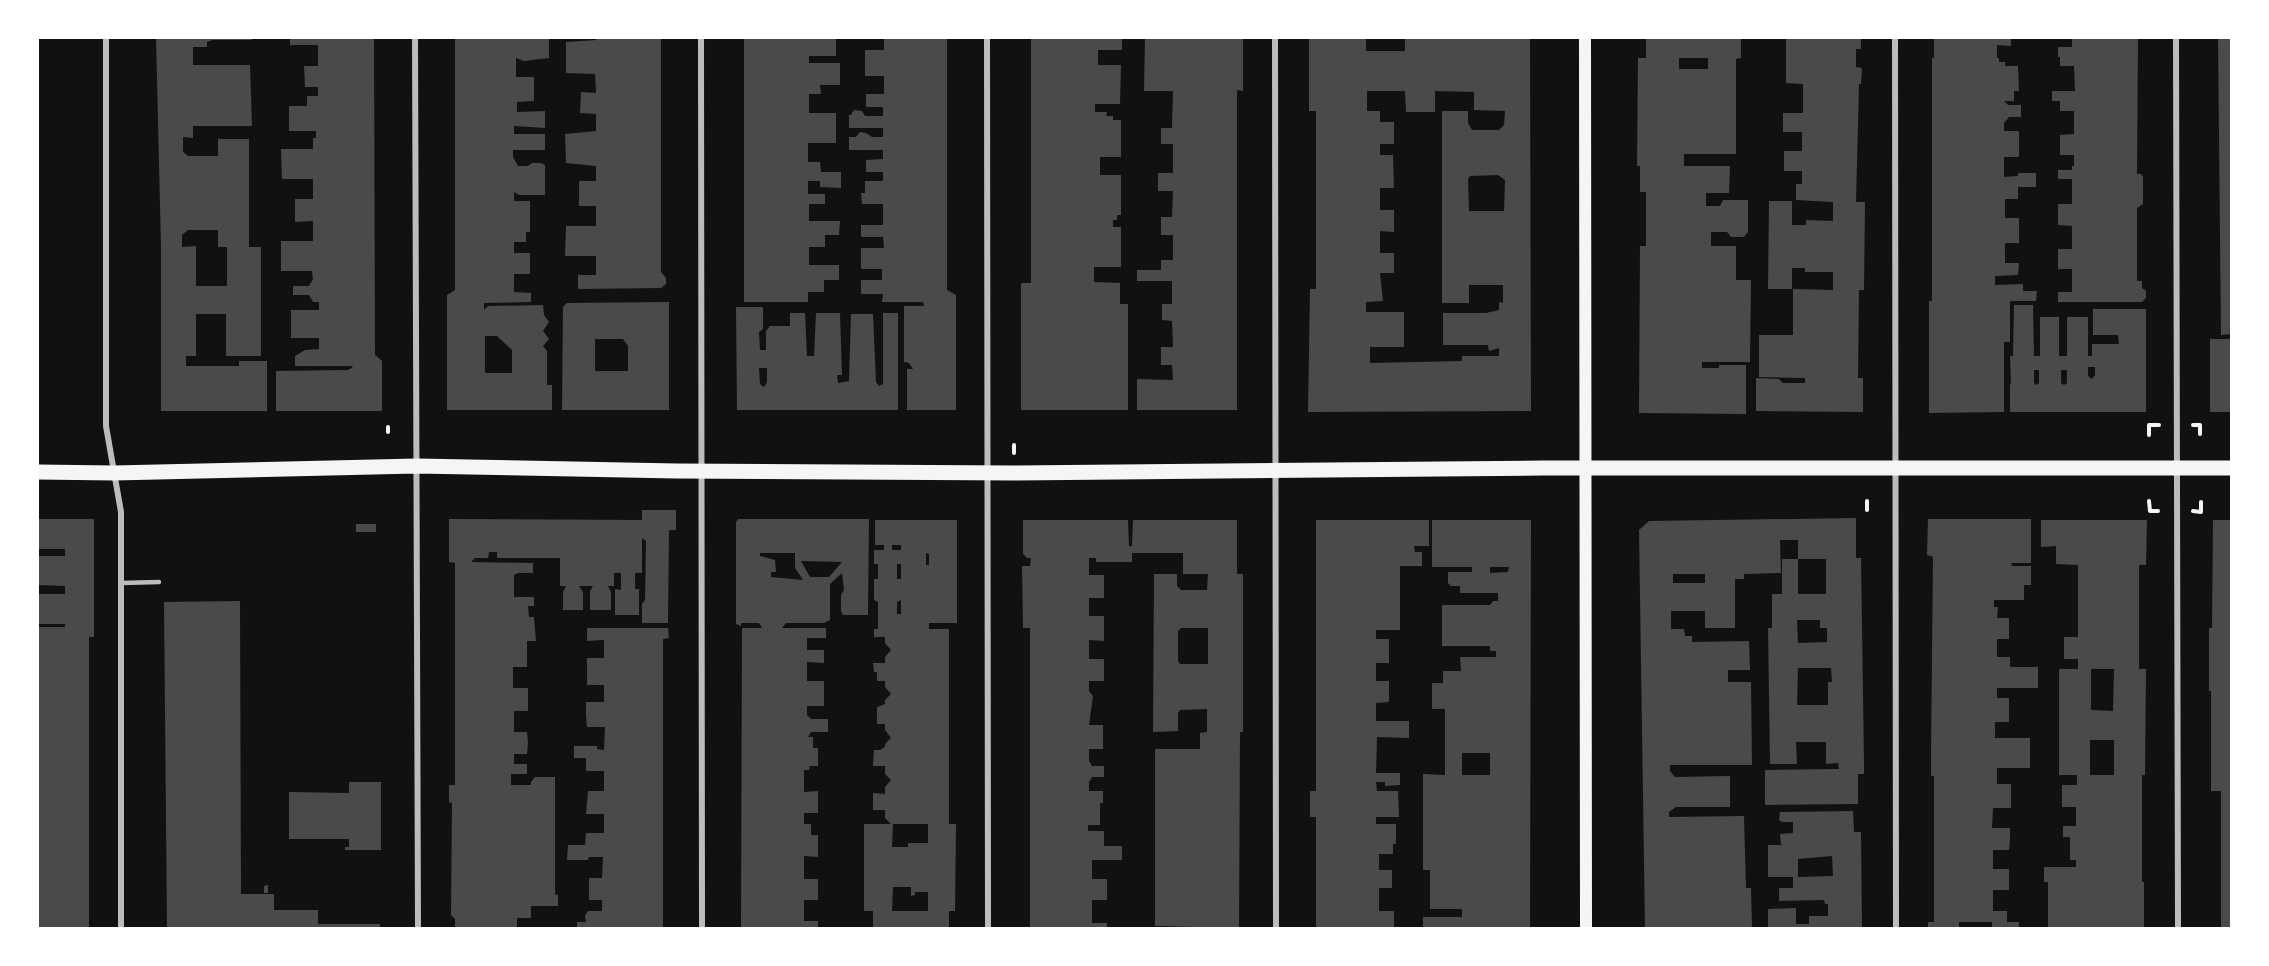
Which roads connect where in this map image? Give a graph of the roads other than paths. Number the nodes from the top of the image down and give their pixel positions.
1 (106, 38) edge
2 (415, 38) edge
3 (701, 38) edge
4 (987, 38) edge
5 (1275, 38) edge
6 (1585, 38) edge
7 (1895, 38) edge
8 (2176, 38) edge
9 (417, 466) junction
10 (1586, 468) junction
11 (2177, 468) junction
12 (2232, 468) edge
13 (1896, 469) junction
14 (702, 471) junction
15 (1276, 471) junction
16 (38, 472) edge
17 (114, 473) junction
18 (987, 473) junction
19 (121, 582) junction
20 (159, 582) dead end
21 (121, 928) edge
22 (418, 928) edge
23 (702, 928) edge
24 (988, 928) edge
25 (1276, 928) edge
26 (1586, 928) edge
27 (1896, 928) edge
28 (2178, 928) edge

1 - 17 street
2 - 9 street
3 - 14 street
4 - 18 street
5 - 15 street
6 - 10 main road
7 - 13 street
8 - 11 street
9 - 14 main road
9 - 17 main road
9 - 22 street
10 - 13 main road
10 - 15 main road
10 - 26 main road
11 - 12 main road
11 - 13 main road
11 - 28 street
13 - 27 street
14 - 18 main road
14 - 23 street
15 - 18 main road
15 - 25 street
16 - 17 main road
17 - 19 street
18 - 24 street
19 - 20 lane
19 - 21 street

